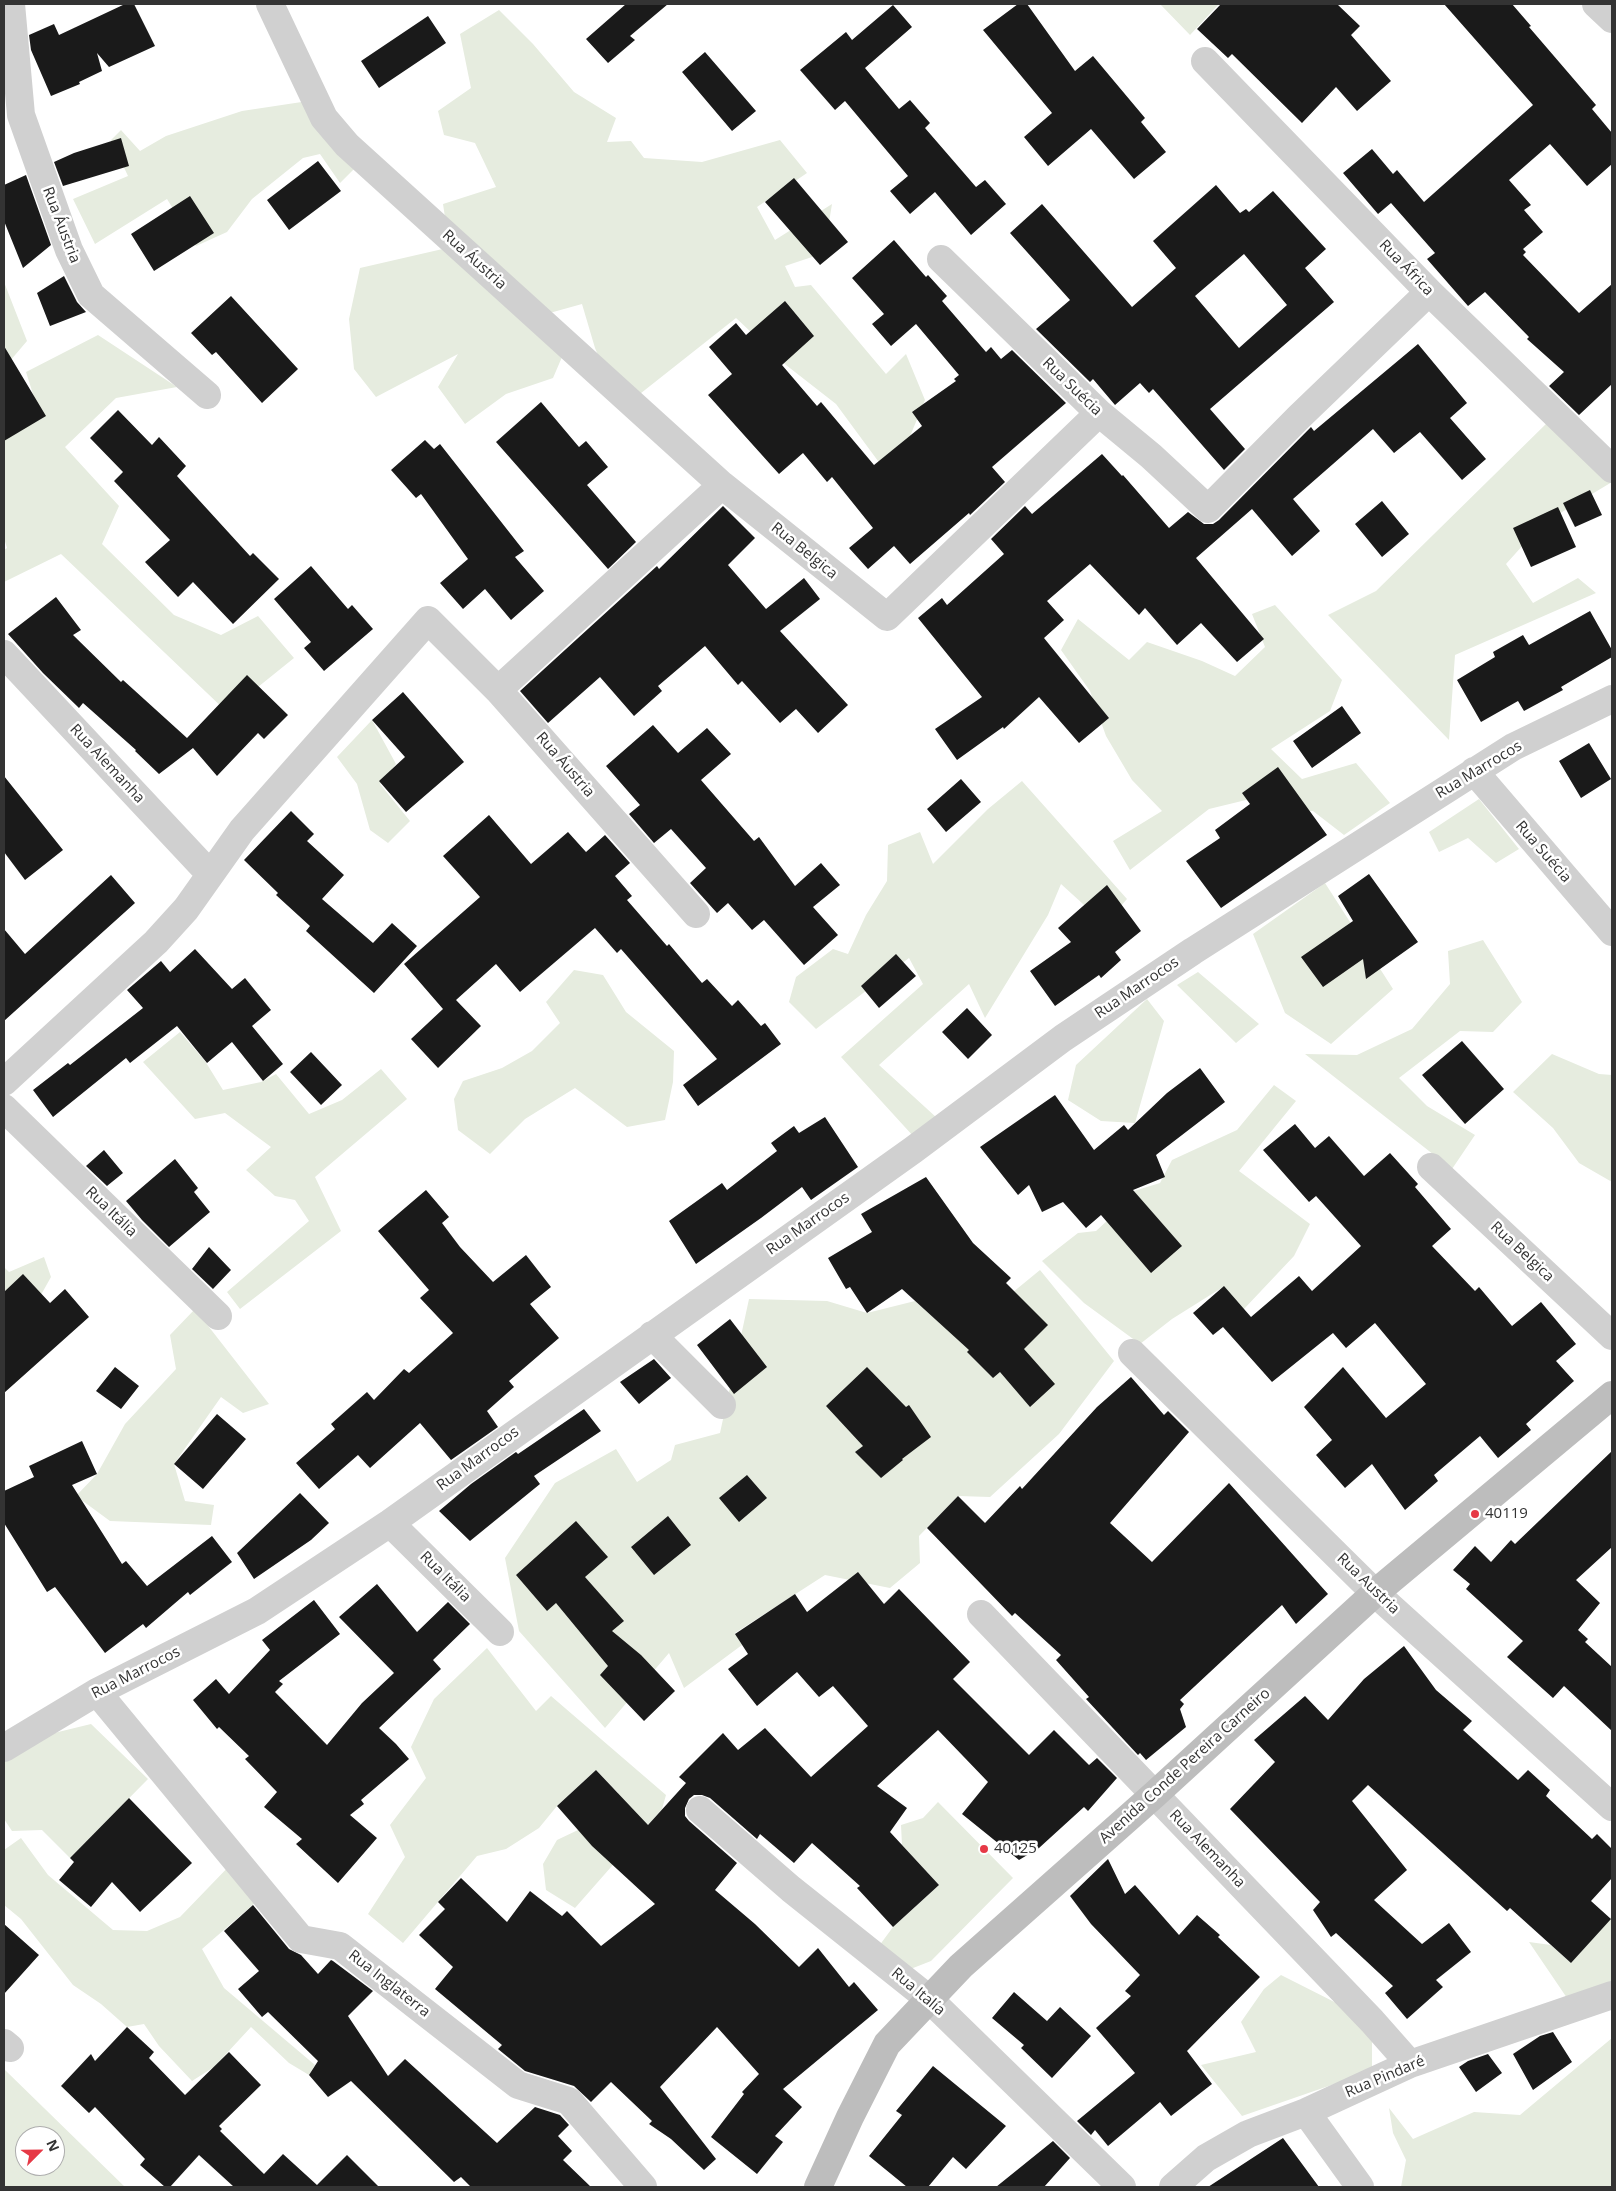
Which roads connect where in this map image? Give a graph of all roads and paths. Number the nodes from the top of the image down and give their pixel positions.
1 (11, 4) edge
2 (270, 4) edge
3 (1596, 4) edge
4 (1612, 19) edge
5 (1205, 61) dead end
6 (940, 259) dead end
7 (1429, 292) junction
8 (207, 395) dead end
9 (1099, 413) junction
10 (1612, 469) edge
11 (722, 484) junction
12 (4, 654) edge
13 (498, 690) junction
14 (1612, 699) edge
15 (1474, 771) junction
16 (209, 873) junction
17 (696, 914) dead end
18 (1612, 932) edge
19 (4, 1082) edge
20 (4, 1108) edge
21 (1431, 1167) dead end
22 (218, 1316) dead end
23 (652, 1335) junction
24 (1612, 1336) edge
25 (1132, 1353) dead end
26 (1612, 1395) edge
27 (722, 1405) dead end
28 (390, 1523) junction
29 (1375, 1593) junction
30 (981, 1614) dead end
31 (500, 1632) dead end
32 (97, 1692) junction
33 (4, 1748) edge
34 (1154, 1795) junction
35 (1612, 1807) edge
36 (700, 1810) dead end
37 (1612, 1995) edge
38 (930, 1999) junction
39 (1410, 2064) junction
40 (1306, 2112) junction
41 (643, 2187) edge
42 (818, 2187) edge
43 (1122, 2187) edge
44 (1173, 2187) edge
45 (1360, 2187) edge

1 - 8 street, Rua Áustria
2 - 11 street, Rua Áustria
3 - 4 street
5 - 7 street, Rua África
6 - 9 street, Rua Suécia
7 - 9 street, Rua Suécia
7 - 10 street, Rua África
9 - 11 street, Rua Belgica
11 - 13 street
12 - 16 street, Rua Alemanha
13 - 16 street, Rua Áustria
13 - 17 street, Rua Áustria
14 - 15 street, Rua Marrocos
15 - 18 street, Rua Suécia
15 - 23 street, Rua Marrocos
16 - 19 street
20 - 22 street, Rua Itália
21 - 24 street, Rua Belgica
23 - 27 street
23 - 28 street, Rua Marrocos
25 - 29 street, Rua Austria
26 - 29 main road, Avenida Conde Pereira Carneiro
28 - 31 street, Rua Itália
28 - 32 street, Rua Marrocos
29 - 34 main road, Avenida Conde Pereira Carneiro
29 - 35 street, Rua Austria
30 - 34 street, Rua Alemanha
32 - 33 street, Rua Marrocos
32 - 41 street, Rua Inglaterra
34 - 38 main road, Avenida Conde Pereira Carneiro
34 - 39 street, Rua Alemanha
36 - 38 street, Rua Italía
37 - 39 street, Rua Pindaré
38 - 42 main road, Avenida Conde Pereira Carneiro
38 - 43 street, Rua Italía
39 - 40 street, Rua Pindaré
40 - 44 street, Rua Pindaré
40 - 45 street

